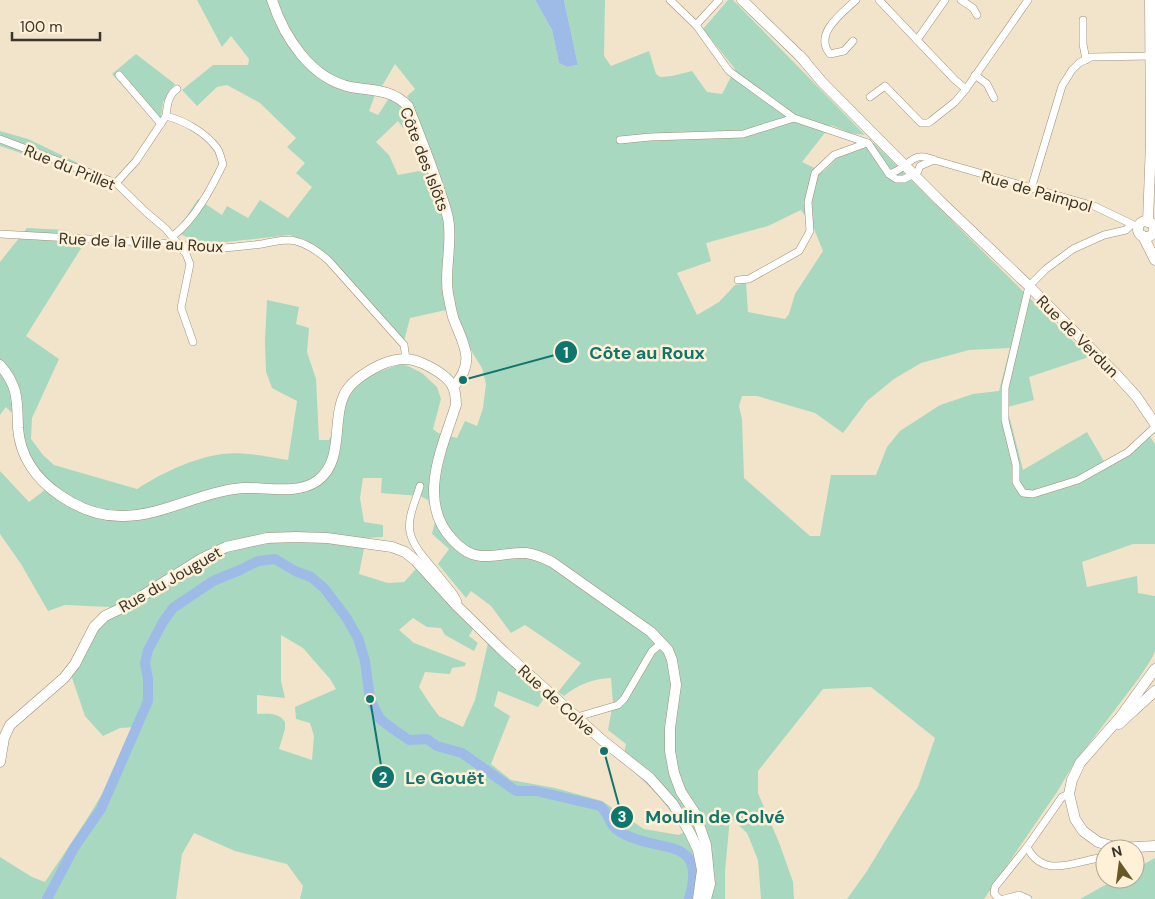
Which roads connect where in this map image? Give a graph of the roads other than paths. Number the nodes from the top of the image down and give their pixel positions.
1 (272, 0) edge
2 (670, 0) edge
3 (719, 0) edge
4 (742, 0) edge
5 (856, 0) edge
6 (880, 0) edge
7 (945, 0) edge
8 (961, 0) edge
9 (1028, 0) edge
10 (1150, 0) edge
11 (977, 15) dead end
12 (1083, 20) dead end
13 (696, 25) junction
14 (917, 40) junction
15 (853, 41) dead end
16 (1151, 56) junction
17 (1086, 60) junction
18 (119, 75) dead end
19 (975, 75) junction
20 (966, 88) junction
21 (177, 89) dead end
22 (870, 97) dead end
23 (994, 98) dead end
24 (166, 116) junction
25 (794, 118) junction
26 (161, 124) junction
27 (0, 139) edge
28 (620, 140) dead end
29 (868, 143) junction
30 (934, 160) junction
31 (908, 164) junction
32 (916, 172) junction
33 (889, 174) junction
34 (116, 183) junction
35 (1031, 189) junction
36 (1145, 229) edge
37 (0, 234) edge
38 (173, 236) junction
39 (178, 244) junction
40 (1154, 257) edge
41 (738, 280) dead end
42 (1029, 286) junction
43 (194, 342) dead end
44 (406, 359) junction
45 (0, 365) edge
46 (454, 386) junction
47 (1155, 425) edge
48 (420, 486) dead end
49 (456, 605) junction
50 (662, 643) junction
51 (1155, 669) edge
52 (1155, 691) edge
53 (577, 717) junction
54 (1103, 738) junction
55 (0, 762) edge
56 (1069, 794) junction
57 (1095, 839) edge
58 (1027, 847) junction
59 (1095, 859) edge
60 (698, 899) edge
61 (706, 899) edge
62 (1000, 899) edge
63 (1004, 899) edge
64 (1028, 899) edge

1 - 46 main road, Côte des Islôts
2 - 13 street
3 - 13 street
4 - 31 main road
5 - 15 street
6 - 14 street
7 - 14 street
8 - 11 street
9 - 19 street
10 - 16 main road
12 - 17 street
13 - 25 street
14 - 20 street
16 - 17 street
16 - 36 main road
17 - 35 street
18 - 26 street
19 - 20 street
19 - 23 street
20 - 22 street
21 - 24 street
24 - 26 street
24 - 38 street
25 - 28 street
25 - 29 street
26 - 34 street
27 - 34 street, Rue du Prillet
29 - 33 street
29 - 41 street
30 - 31 street, Rue de Paimpol
30 - 32 street
30 - 35 street, Rue de Paimpol
31 - 32 main road
31 - 33 street
32 - 33 street
32 - 42 main road, Rue de Verdun
34 - 38 street, Rue du Prillet
35 - 36 street, Rue de Paimpol
36 - 40 main road
36 - 42 street
37 - 39 street, Rue de la Ville au Roux
38 - 39 street, Rue du Prillet
39 - 43 street, Rue du Prillet
39 - 44 street, Rue de la Ville au Roux
42 - 47 main road, Rue de Verdun
42 - 47 street
44 - 45 main road
44 - 46 main road
46 - 50 main road
48 - 49 street
49 - 53 main road, Rue de Colve
49 - 55 main road, Rue du Jouguet
50 - 53 street
50 - 61 main road
51 - 54 main road
52 - 54 main road
53 - 60 main road, Rue de Colve
54 - 56 main road
56 - 57 main road
56 - 58 street
58 - 59 street
58 - 62 street
63 - 64 street

